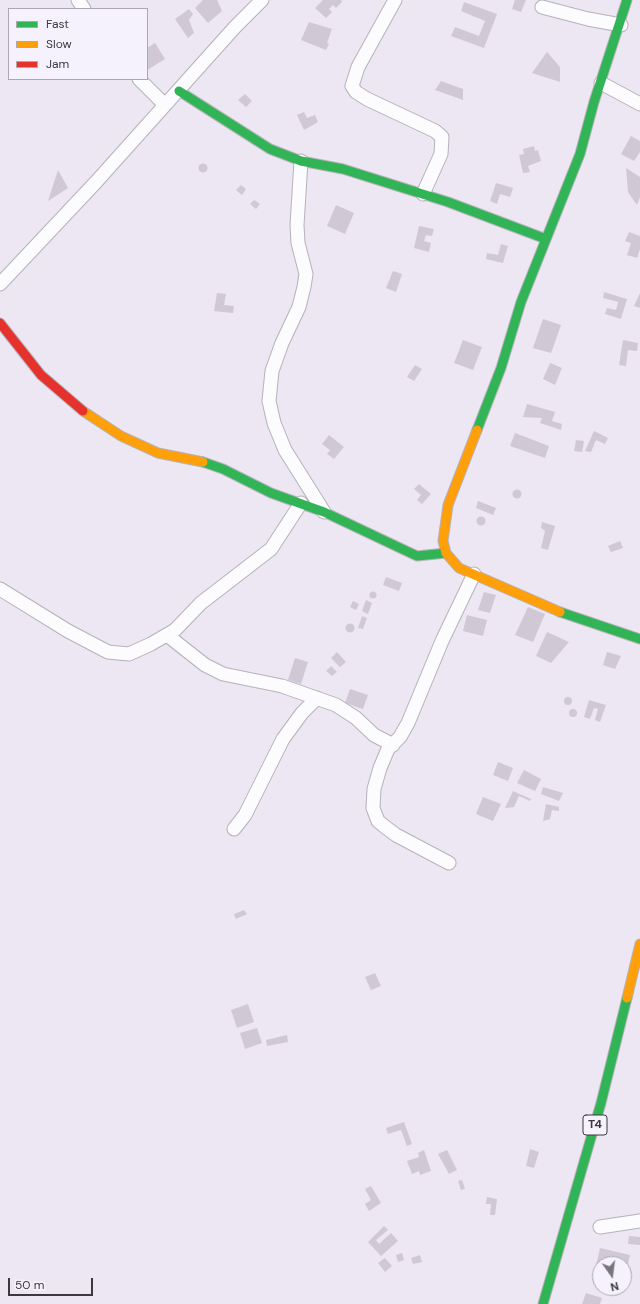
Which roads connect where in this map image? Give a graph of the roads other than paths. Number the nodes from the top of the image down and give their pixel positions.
1 (395, 0) edge
2 (627, 0) edge
3 (256, 2) edge
4 (542, 7) dead end
5 (621, 25) junction
6 (139, 80) edge
7 (601, 83) junction
8 (179, 91) junction
9 (640, 104) edge
10 (165, 105) junction
11 (301, 161) junction
12 (423, 194) junction
13 (546, 238) junction
14 (0, 284) edge
15 (0, 323) edge
16 (300, 503) junction
17 (324, 512) junction
18 (446, 553) junction
19 (474, 574) junction
20 (0, 588) edge
21 (167, 635) junction
22 (640, 639) edge
23 (317, 698) junction
24 (393, 745) junction
25 (234, 829) dead end
26 (449, 863) dead end
27 (640, 944) edge
28 (640, 1221) edge
29 (600, 1227) dead end
30 (543, 1304) edge

1 - 12 street
2 - 5 main road
3 - 8 street
4 - 5 street
5 - 7 main road
6 - 10 street
7 - 9 street
7 - 13 main road
8 - 10 street
8 - 11 main road
10 - 14 street
11 - 12 main road
11 - 17 street
12 - 13 main road
13 - 18 main road
15 - 16 main road
16 - 17 main road
16 - 21 street
17 - 18 main road
18 - 19 main road
19 - 22 main road
19 - 24 street
20 - 21 street
21 - 23 street
23 - 24 street
23 - 25 street
24 - 26 street
27 - 30 main road, T4
28 - 29 street

